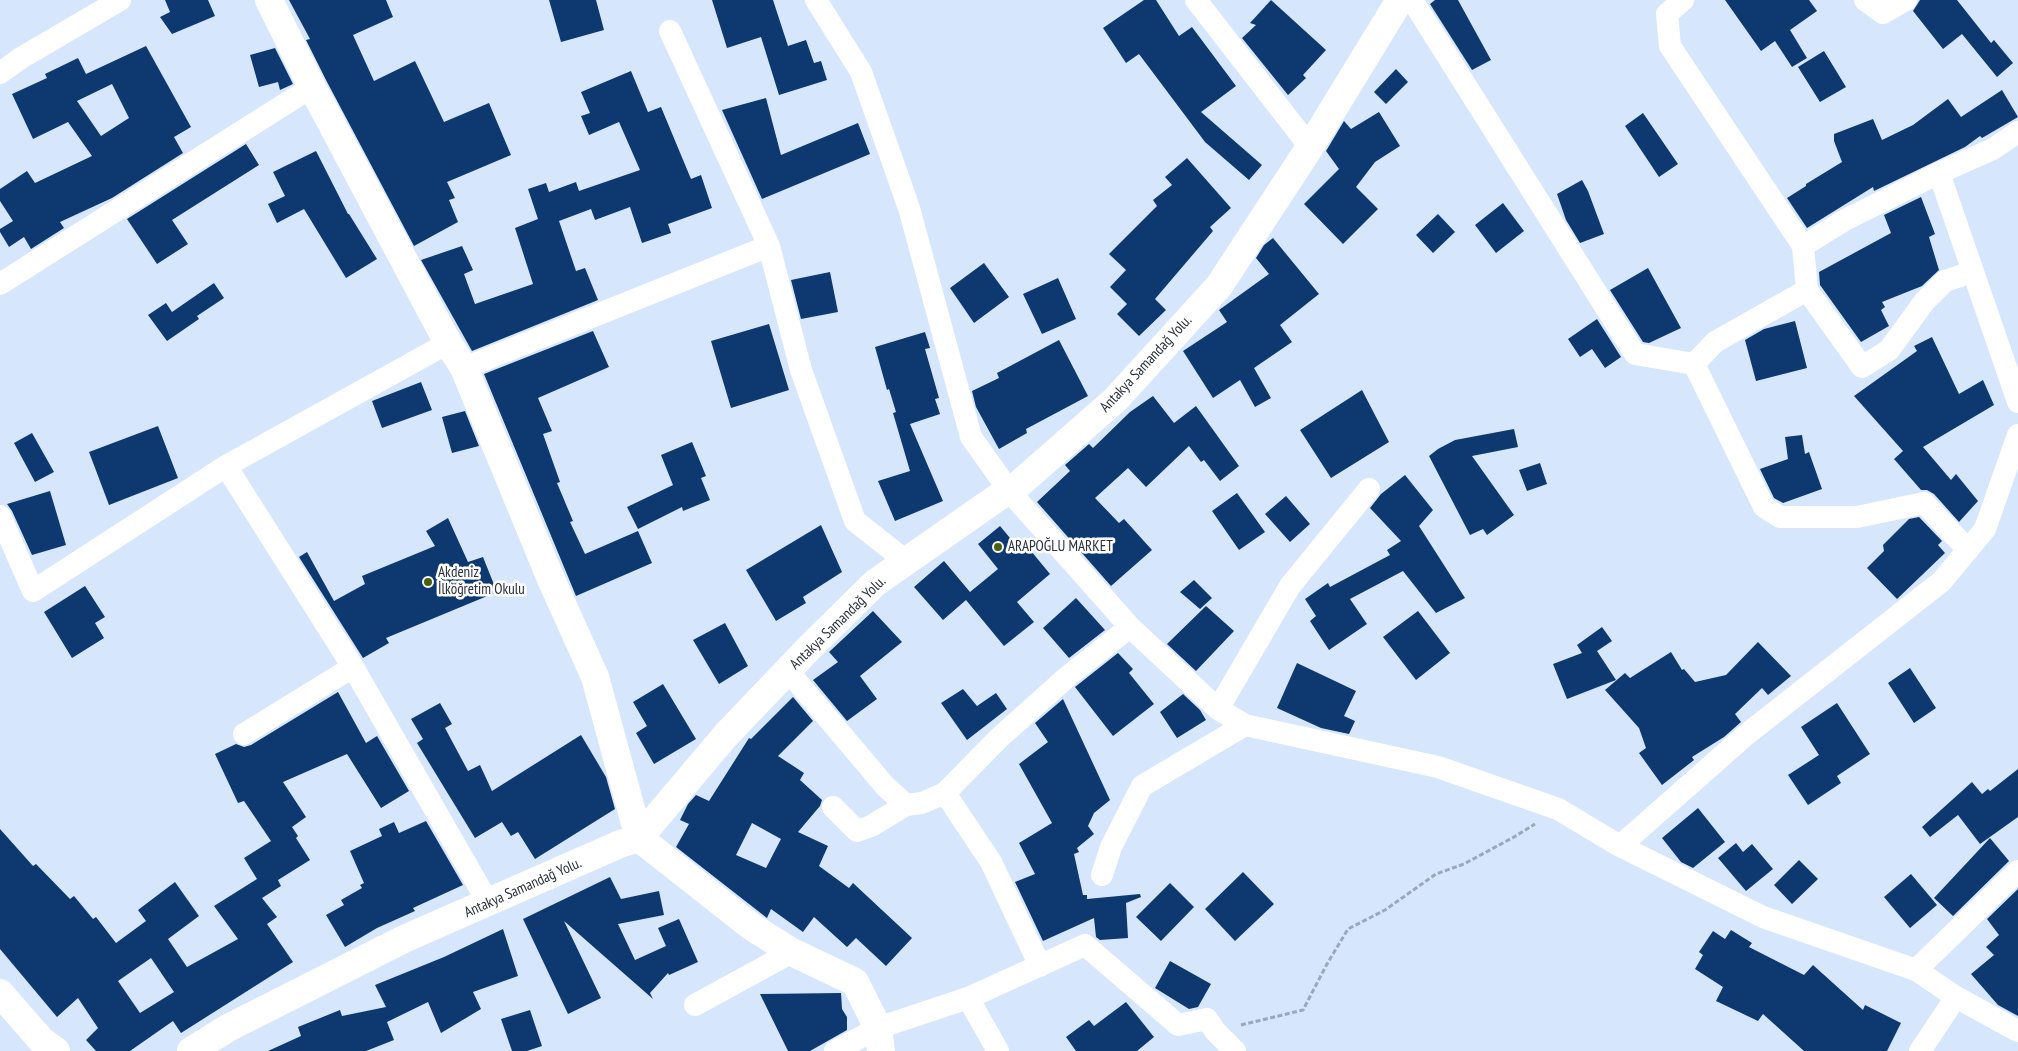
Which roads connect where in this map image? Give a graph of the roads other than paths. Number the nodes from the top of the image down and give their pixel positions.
1 (120, 0) edge
2 (269, 0) edge
3 (816, 0) edge
4 (1196, 0) edge
5 (1400, 0) edge
6 (1412, 0) edge
7 (1683, 0) edge
8 (1865, 0) edge
9 (1906, 0) edge
10 (670, 31) dead end
11 (0, 73) edge
12 (312, 87) junction
13 (2018, 132) edge
14 (1310, 147) junction
15 (1939, 173) junction
16 (769, 246) junction
17 (1803, 246) junction
18 (1972, 272) junction
19 (0, 284) edge
20 (1807, 290) junction
21 (448, 343) junction
22 (1694, 364) junction
23 (464, 368) junction
24 (2018, 402) edge
25 (2018, 435) edge
26 (226, 466) junction
27 (1369, 489) dead end
28 (1010, 492) junction
29 (0, 516) edge
30 (1968, 550) junction
31 (906, 561) junction
32 (1130, 627) junction
33 (353, 668) junction
34 (788, 671) junction
35 (1218, 710) junction
36 (1245, 725) junction
37 (244, 734) dead end
38 (945, 793) junction
39 (906, 805) junction
40 (833, 807) dead end
41 (639, 838) junction
42 (1620, 846) junction
43 (2018, 871) edge
44 (1102, 875) dead end
45 (488, 904) junction
46 (792, 952) junction
47 (1040, 966) junction
48 (1916, 970) junction
49 (0, 993) edge
50 (1956, 997) junction
51 (968, 998) junction
52 (695, 1005) dead end
53 (2018, 1031) edge
54 (880, 1040) edge
55 (56, 1051) edge
56 (191, 1051) edge
57 (835, 1051) edge
58 (998, 1051) edge
59 (1235, 1051) edge
60 (1920, 1051) edge

1 - 11 street
2 - 12 street
3 - 28 street
4 - 14 street
5 - 14 street, Antakya Samandağ Yolu.
6 - 22 street
7 - 17 street
8 - 9 street
10 - 16 street
12 - 19 street
12 - 21 street
13 - 15 street
14 - 28 street, Antakya Samandağ Yolu.
15 - 17 street
15 - 18 street
16 - 23 street
16 - 31 street
17 - 20 street
18 - 20 street
18 - 24 street
20 - 22 street
21 - 23 street
21 - 26 street
22 - 30 street
23 - 41 street
25 - 30 street
26 - 29 street
26 - 33 street
27 - 35 street
28 - 31 street, Antakya Samandağ Yolu.
28 - 32 street
30 - 42 street
31 - 34 street, Antakya Samandağ Yolu.
32 - 35 street
32 - 38 street
33 - 37 street
33 - 45 street
34 - 39 street
34 - 41 street, Antakya Samandağ Yolu.
35 - 36 street
36 - 42 street
36 - 44 street
38 - 39 street
38 - 47 street
39 - 40 street
41 - 45 street, Antakya Samandağ Yolu.
41 - 46 street
42 - 48 street
43 - 48 street
45 - 56 street, Antakya Samandağ Yolu.
46 - 52 street
46 - 54 street
47 - 51 street
47 - 59 street
48 - 50 street
49 - 55 street
50 - 53 street
50 - 60 street
51 - 54 street
51 - 58 street
54 - 57 street

